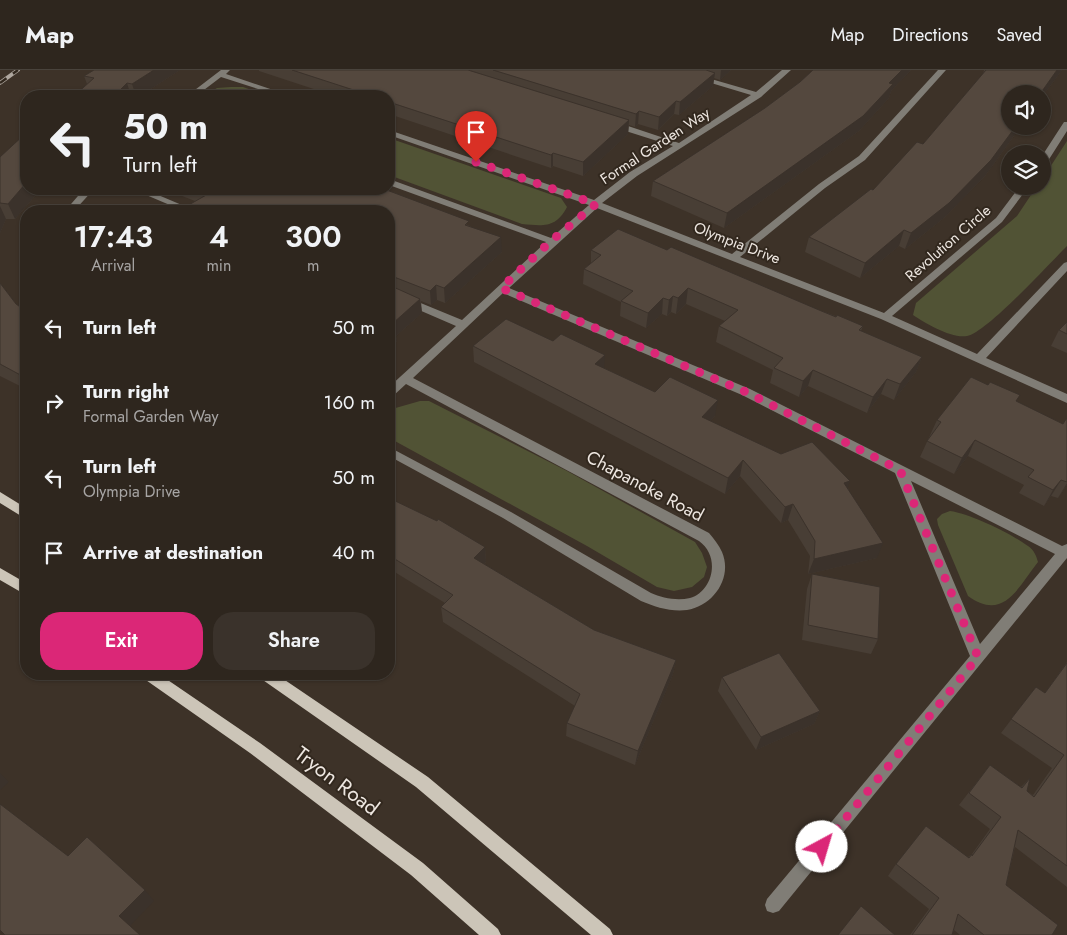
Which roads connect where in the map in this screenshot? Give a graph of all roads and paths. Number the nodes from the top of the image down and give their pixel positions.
1 (672, 70) edge
2 (787, 70) edge
3 (942, 70) edge
4 (223, 72) edge
5 (199, 90) edge
6 (271, 90) edge
7 (758, 95) junction
8 (604, 121) edge
9 (1067, 124) edge
10 (395, 134) edge
11 (680, 146) junction
12 (1051, 150) edge
13 (395, 184) edge
14 (84, 195) edge
15 (152, 195) edge
16 (1019, 195) edge
17 (596, 204) junction
18 (74, 205) edge
19 (176, 205) edge
20 (551, 241) junction
21 (732, 258) junction
22 (1067, 265) edge
23 (501, 288) junction
24 (395, 296) edge
25 (885, 318) junction
26 (464, 325) junction
27 (979, 359) junction
28 (405, 380) junction
29 (395, 389) edge
30 (1067, 399) edge
31 (395, 454) edge
32 (900, 470) junction
33 (0, 497) edge
34 (20, 510) edge
35 (1065, 551) edge
36 (0, 572) edge
37 (20, 586) edge
38 (978, 657) junction
39 (157, 680) edge
40 (274, 680) edge
41 (773, 905) dead end
42 (492, 935) edge
43 (604, 935) edge

1 - 7 street
2 - 7 street, Formal Garden Way
3 - 21 street
4 - 5 street
4 - 6 street
7 - 11 street, Formal Garden Way
8 - 11 street
9 - 12 street
10 - 17 street, Olympia Drive
11 - 17 street, Formal Garden Way
13 - 20 street
14 - 18 street
15 - 19 street
16 - 25 street, Revolution Circle
17 - 20 street, Formal Garden Way
17 - 21 street, Olympia Drive
20 - 23 street, Formal Garden Way
21 - 25 street, Olympia Drive
22 - 27 street
23 - 26 street, Formal Garden Way
23 - 32 street
24 - 26 street
25 - 27 street, Olympia Drive
26 - 28 street, Formal Garden Way
27 - 30 street, Olympia Drive
28 - 29 street, Formal Garden Way
28 - 31 street, Chapanoke Road
32 - 35 street
32 - 38 street
33 - 34 main road
35 - 38 street
36 - 37 main road
38 - 41 street
39 - 42 main road, Tryon Road
40 - 43 main road

